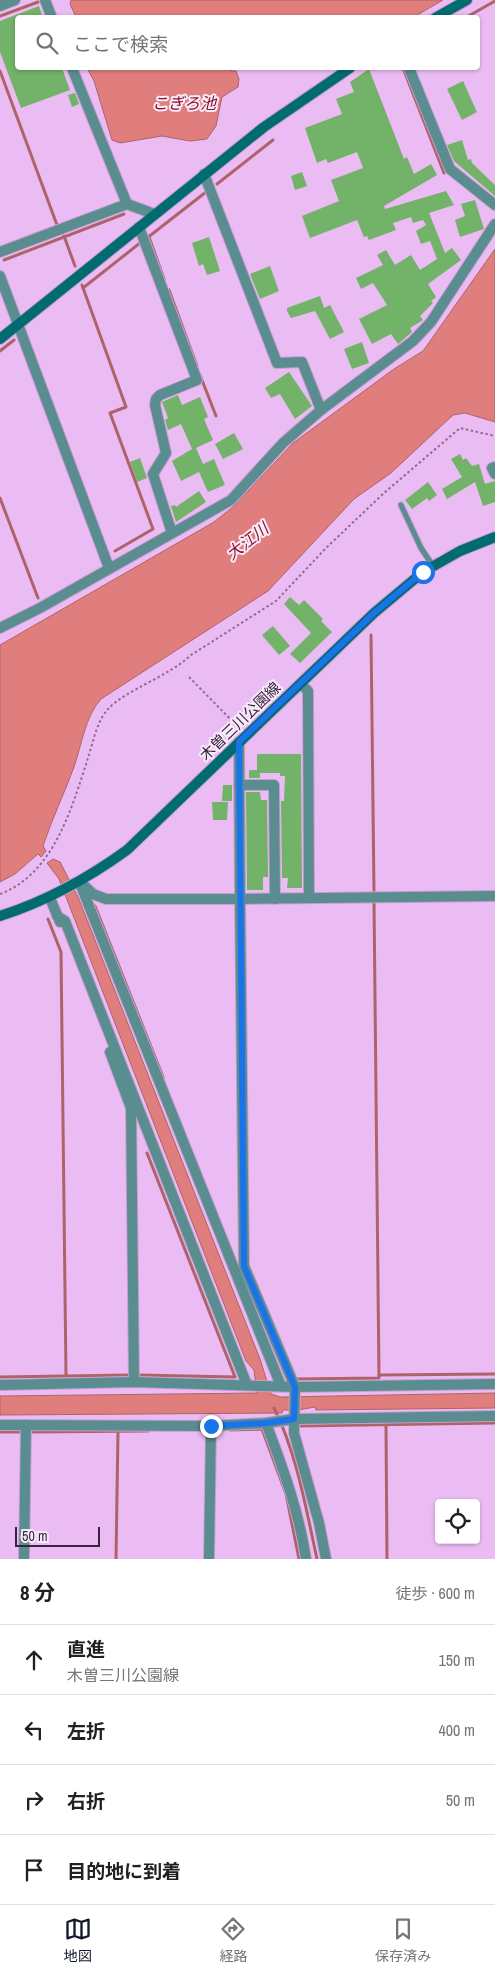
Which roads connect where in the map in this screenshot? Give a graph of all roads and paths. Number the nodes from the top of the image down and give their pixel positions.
1 (15, 0) edge
2 (46, 0) edge
3 (467, 0) edge
4 (0, 6) edge
5 (51, 15) edge
6 (440, 15) edge
7 (73, 70) edge
8 (347, 70) edge
9 (411, 70) edge
10 (204, 174) junction
11 (127, 204) junction
12 (495, 205) edge
13 (154, 214) junction
14 (495, 224) edge
15 (139, 227) junction
16 (0, 252) edge
17 (0, 276) edge
18 (17, 325) junction
19 (0, 339) edge
20 (321, 410) junction
21 (495, 436) edge
22 (495, 467) edge
23 (495, 474) edge
24 (401, 506) dead end
25 (172, 533) junction
26 (495, 537) edge
27 (433, 566) junction
28 (109, 568) junction
29 (0, 628) edge
30 (188, 677) dead end
31 (301, 684) junction
32 (243, 739) junction
33 (239, 785) junction
34 (78, 883) junction
35 (0, 894) edge
36 (55, 895) junction
37 (495, 896) edge
38 (275, 898) junction
39 (308, 898) junction
40 (240, 899) junction
41 (0, 916) edge
42 (57, 916) junction
43 (134, 1382) junction
44 (495, 1384) edge
45 (0, 1385) edge
46 (250, 1385) junction
47 (279, 1386) junction
48 (295, 1390) junction
49 (495, 1416) edge
50 (292, 1418) junction
51 (269, 1423) junction
52 (26, 1425) junction
53 (0, 1426) edge
54 (211, 1426) junction
55 (24, 1559) edge
56 (209, 1559) edge
57 (306, 1559) edge
58 (326, 1559) edge

1 - 4 street
2 - 5 street
3 - 6 main road
7 - 11 street
8 - 10 main road
9 - 12 street
10 - 13 main road
10 - 20 street
11 - 13 street
11 - 16 street
13 - 15 main road
14 - 20 street
15 - 18 main road
15 - 25 street
17 - 18 street
18 - 19 main road
18 - 28 street
20 - 25 street
21 - 35 path
22 - 23 street
24 - 27 lane
25 - 28 street
26 - 27 main road, 木曽三川公園線
27 - 31 main road, 木曽三川公園線
28 - 29 street
30 - 32 path
31 - 32 main road, 木曽三川公園線
31 - 39 street
32 - 33 street
32 - 34 main road, 木曽三川公園線
33 - 38 street
33 - 40 street
34 - 36 main road, 木曽三川公園線
34 - 40 street
34 - 47 street
36 - 41 main road, 木曽三川公園線
36 - 42 street
37 - 39 street
38 - 39 street
38 - 40 street
40 - 48 street
42 - 43 street
42 - 46 street
43 - 45 street
43 - 46 street
44 - 48 street
46 - 47 street
47 - 48 street
48 - 50 street
49 - 50 street
50 - 51 street
50 - 58 street
51 - 54 street
51 - 57 street
52 - 53 street
52 - 54 street
52 - 55 street
54 - 56 street

